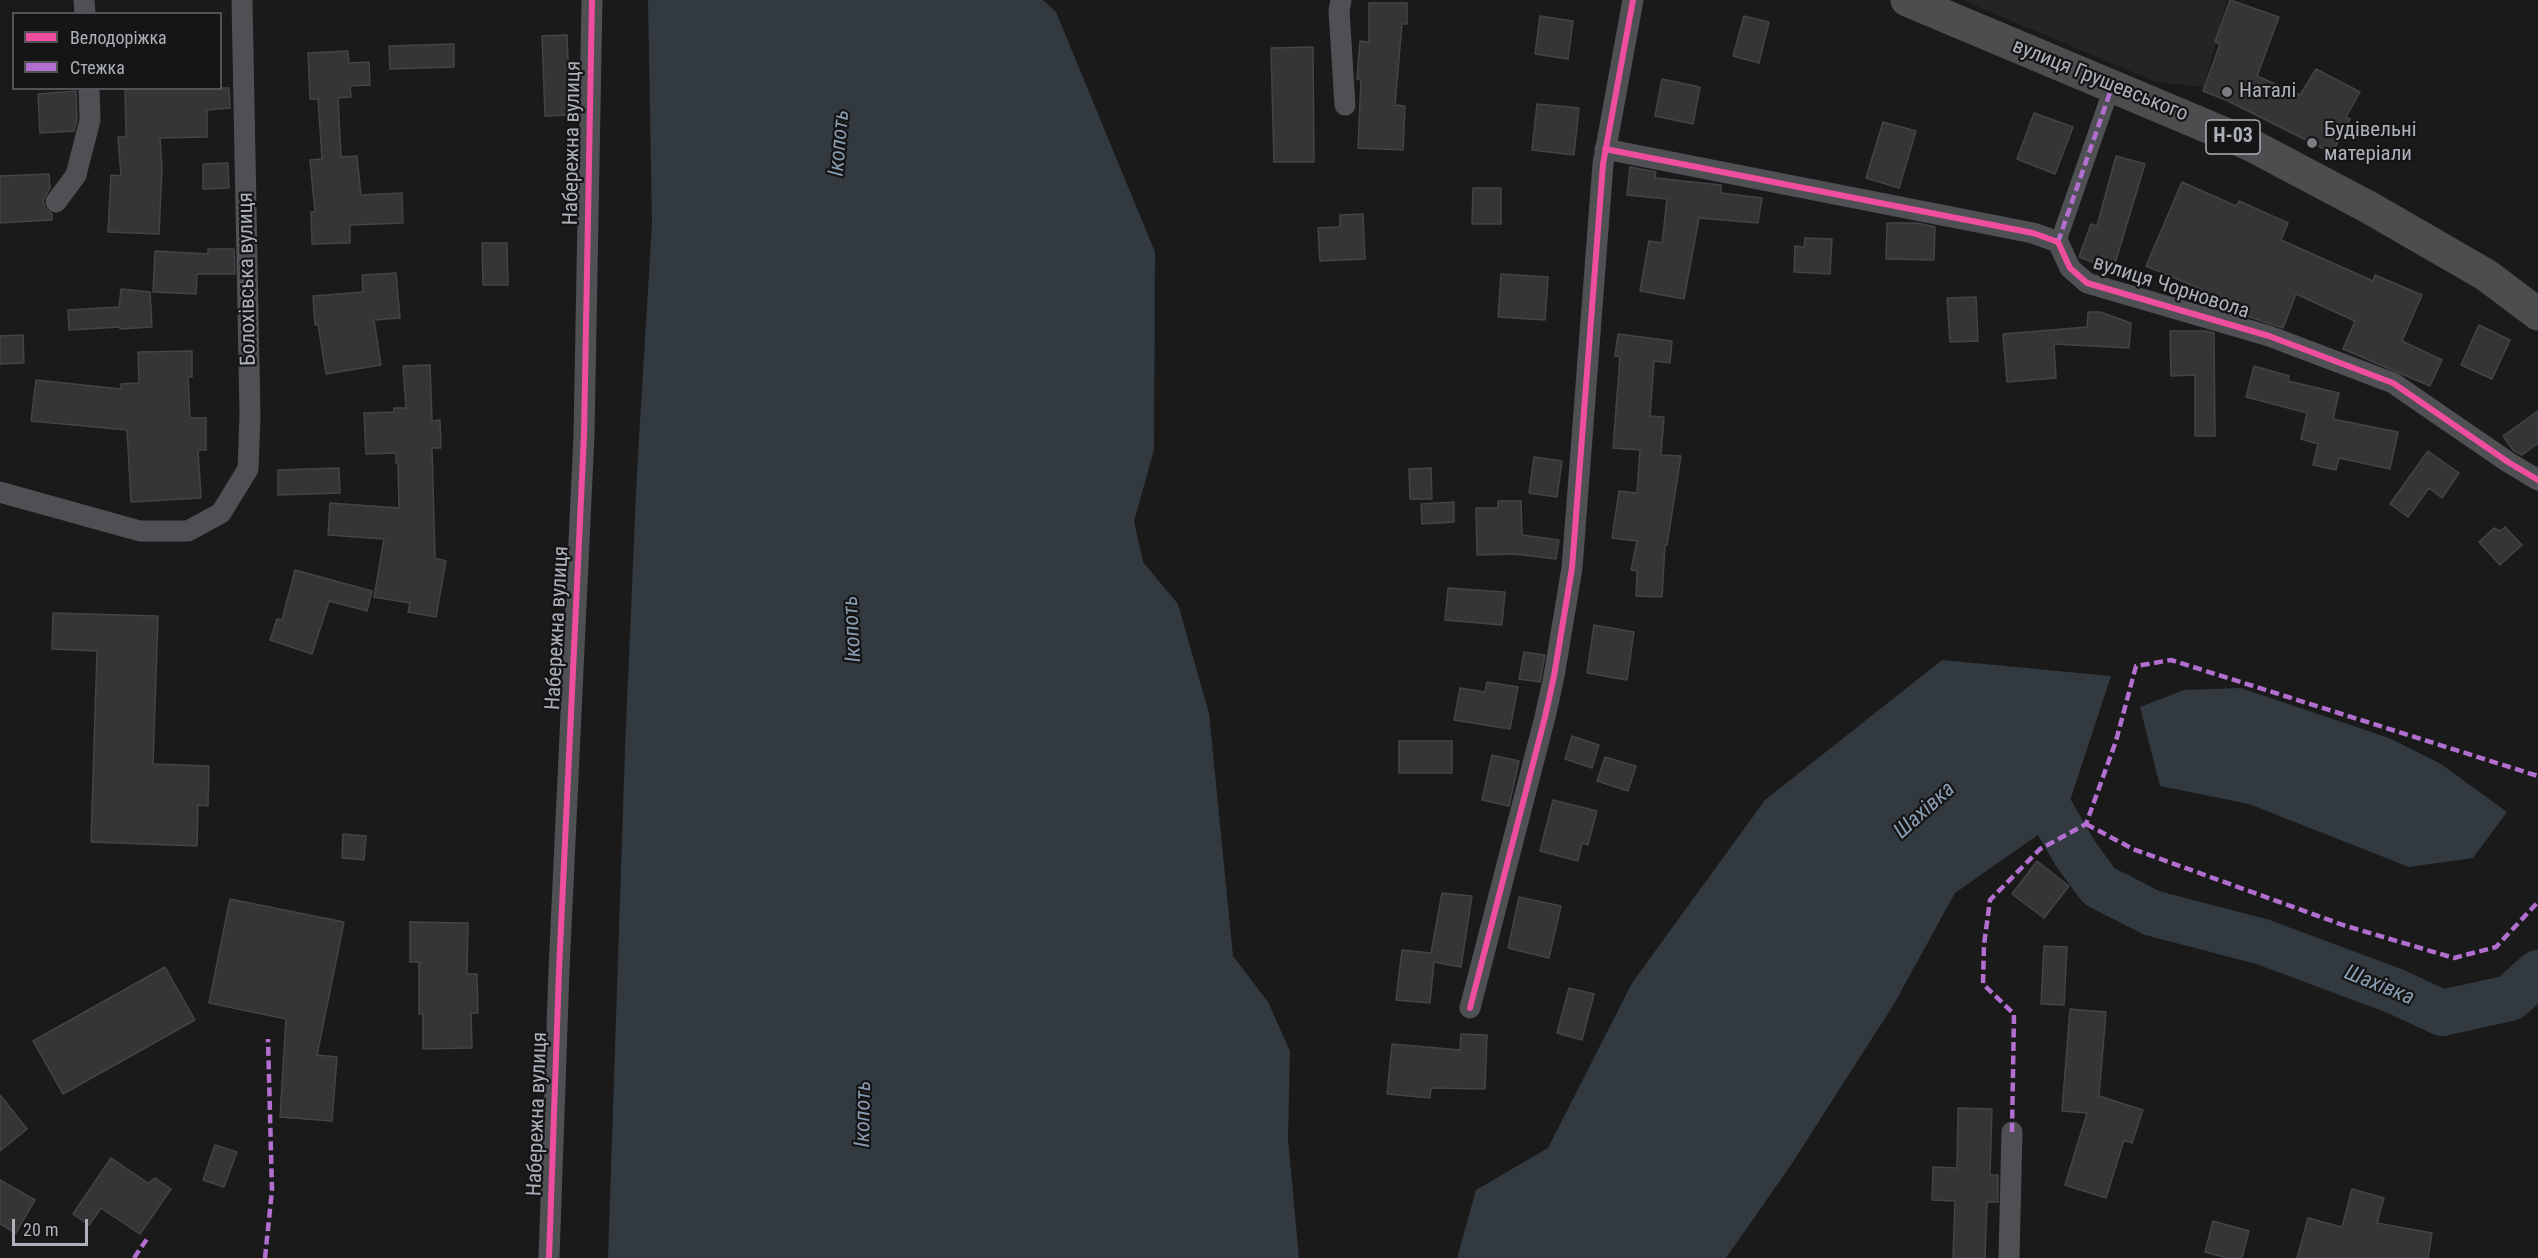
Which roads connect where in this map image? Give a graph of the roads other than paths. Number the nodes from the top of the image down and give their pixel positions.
1 (242, 0) edge
2 (592, 0) edge
3 (1341, 0) edge
4 (1632, 0) edge
5 (1907, 0) edge
6 (2112, 87) junction
7 (89, 90) edge
8 (1346, 105) dead end
9 (1605, 149) junction
10 (56, 202) dead end
11 (2058, 242) junction
12 (2538, 314) edge
13 (2538, 480) edge
14 (0, 492) edge
15 (1470, 1008) dead end
16 (2013, 1132) dead end
17 (549, 1258) edge
18 (2009, 1258) edge

1 - 14 street, Болохівська вулиця
2 - 17 street, Набережна вулиця
3 - 8 street
4 - 9 street
5 - 6 main road, вулиця Грушевського / Н-03
6 - 11 street
6 - 12 main road, вулиця Грушевського / Н-03
7 - 10 street
9 - 11 street
9 - 15 street
11 - 13 street, вулиця Чорновола
16 - 18 street

